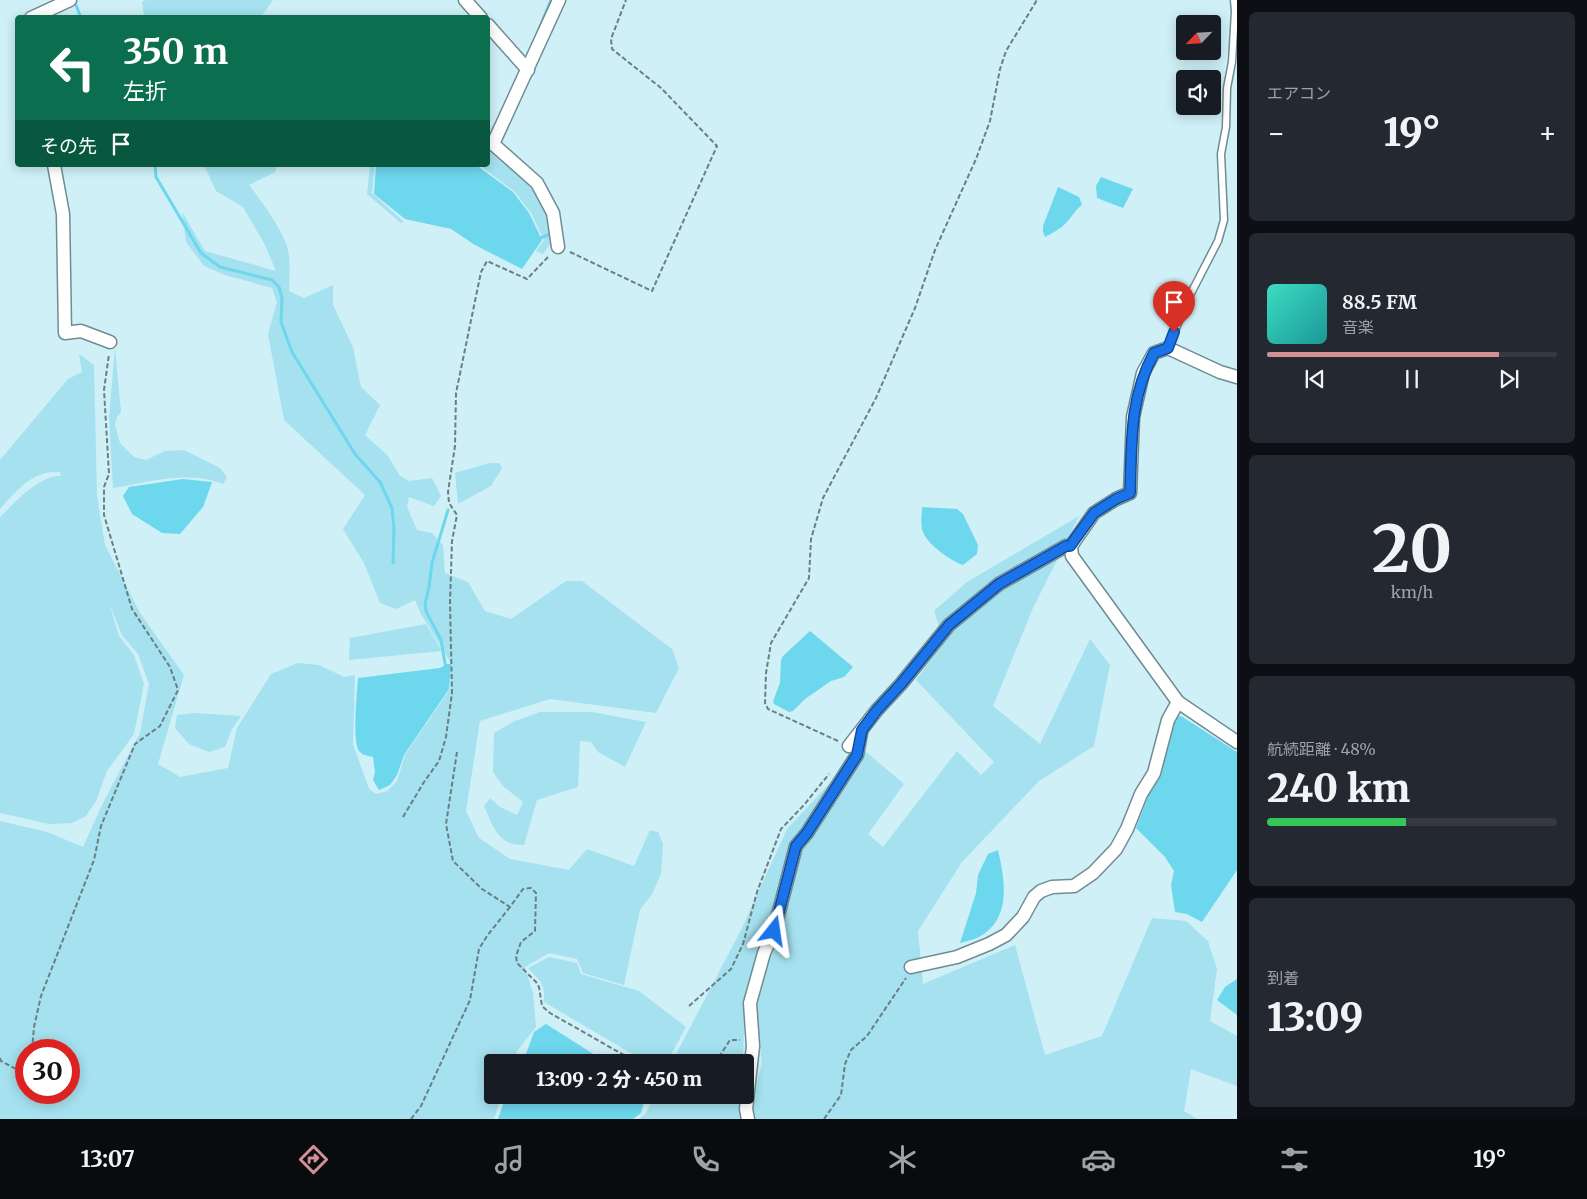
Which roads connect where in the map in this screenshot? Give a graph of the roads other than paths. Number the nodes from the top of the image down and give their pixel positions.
1 (70, 0) edge
2 (465, 0) edge
3 (560, 0) edge
4 (1234, 0) edge
5 (38, 15) edge
6 (478, 15) edge
7 (490, 27) edge
8 (528, 70) junction
9 (54, 167) edge
10 (558, 247) road end
11 (110, 342) road end
12 (1168, 348) junction
13 (1237, 377) edge
14 (1070, 546) junction
15 (1178, 702) junction
16 (862, 730) junction
17 (1237, 742) edge
18 (849, 746) road end
19 (911, 966) road end
20 (748, 1119) edge

1 - 5 street
2 - 6 street
3 - 8 street
4 - 12 lane
7 - 8 street
8 - 10 street
9 - 11 street
12 - 13 street
12 - 14 street
14 - 15 street
14 - 16 street
15 - 17 street
15 - 19 street
16 - 18 street
16 - 20 street

